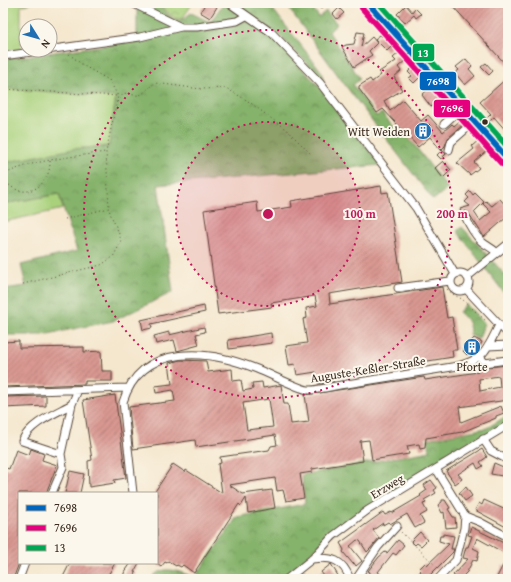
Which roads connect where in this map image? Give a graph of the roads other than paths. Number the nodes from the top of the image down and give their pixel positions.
1 (132, 3) edge
2 (229, 3) edge
3 (368, 3) edge
4 (246, 16) junction
5 (182, 27) junction
6 (3, 56) edge
7 (463, 107) junction
8 (475, 121) junction
9 (444, 124) dead end
10 (449, 150) dead end
11 (508, 158) edge
12 (465, 216) dead end
13 (508, 244) edge
14 (497, 253) junction
15 (455, 274) junction
16 (467, 277) junction
17 (448, 281) junction
18 (398, 288) dead end
19 (466, 289) junction
20 (498, 328) junction
21 (508, 334) edge
22 (508, 345) edge
23 (488, 346) junction
24 (480, 357) junction
25 (507, 360) dead end
26 (127, 388) junction
27 (78, 390) junction
28 (3, 392) edge
29 (72, 404) junction
30 (508, 425) edge
31 (483, 439) junction
32 (61, 454) junction
33 (508, 460) edge
34 (436, 469) junction
35 (52, 492) edge
36 (133, 492) edge
37 (464, 516) junction
38 (397, 526) road end
39 (508, 537) edge
40 (312, 559) junction
41 (25, 564) edge
42 (19, 579) edge
43 (287, 579) edge
44 (350, 579) edge
45 (356, 579) edge
46 (438, 579) edge

1 - 5 street
2 - 4 street
3 - 7 main road
4 - 5 street
4 - 15 street
5 - 6 street
7 - 8 main road
7 - 9 street
8 - 10 street
8 - 11 main road
12 - 14 street
13 - 14 street
14 - 16 street
15 - 16 street
15 - 17 street
16 - 19 street
17 - 18 street
17 - 19 street
19 - 20 street
20 - 21 street
20 - 23 street
22 - 23 street
23 - 24 street
24 - 25 street
24 - 26 street, Auguste-Keßler-Straße
26 - 27 street
26 - 36 street
27 - 28 street
27 - 29 street
29 - 32 street
29 - 32 street
30 - 31 street, Erzweg
31 - 33 street
31 - 34 street, Erzweg
32 - 35 street
34 - 37 street
34 - 40 street, Erzweg
37 - 39 street
37 - 46 street
38 - 45 street
40 - 43 street, Erzweg
40 - 44 street
41 - 42 street

